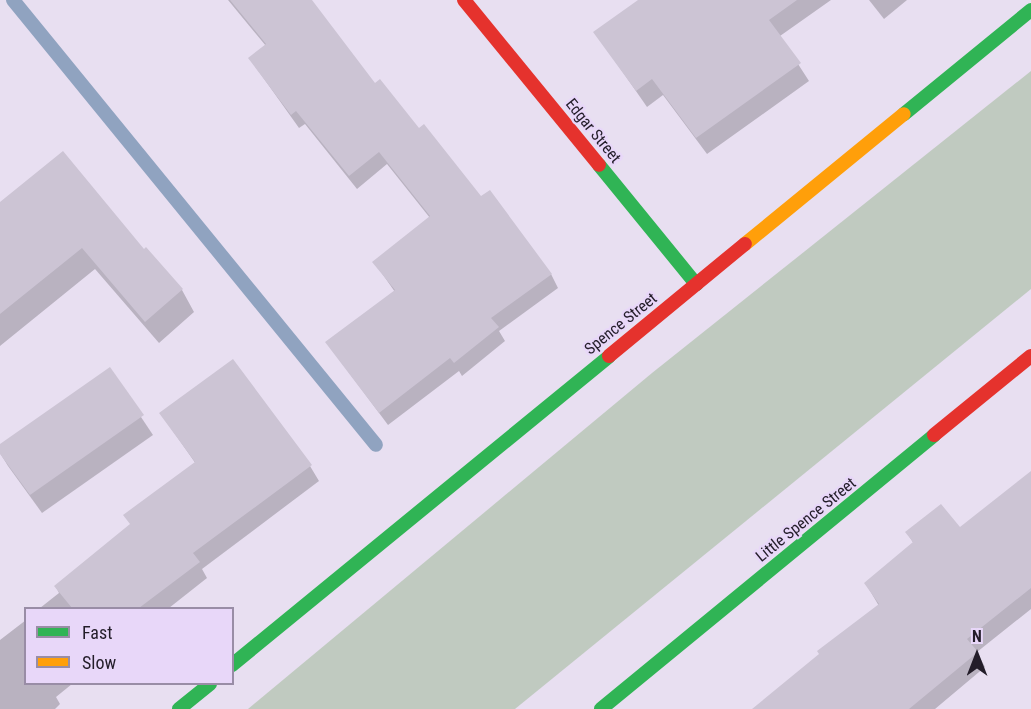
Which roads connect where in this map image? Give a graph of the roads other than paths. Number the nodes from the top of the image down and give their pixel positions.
1 (464, 0) edge
2 (1031, 10) edge
3 (696, 284) junction
4 (1031, 356) edge
5 (234, 663) edge
6 (209, 685) edge
7 (179, 709) edge
8 (602, 709) edge

1 - 3 street, Edgar Street
2 - 3 street, Spence Street
3 - 5 street, Spence Street
4 - 8 street, Little Spence Street
6 - 7 street

